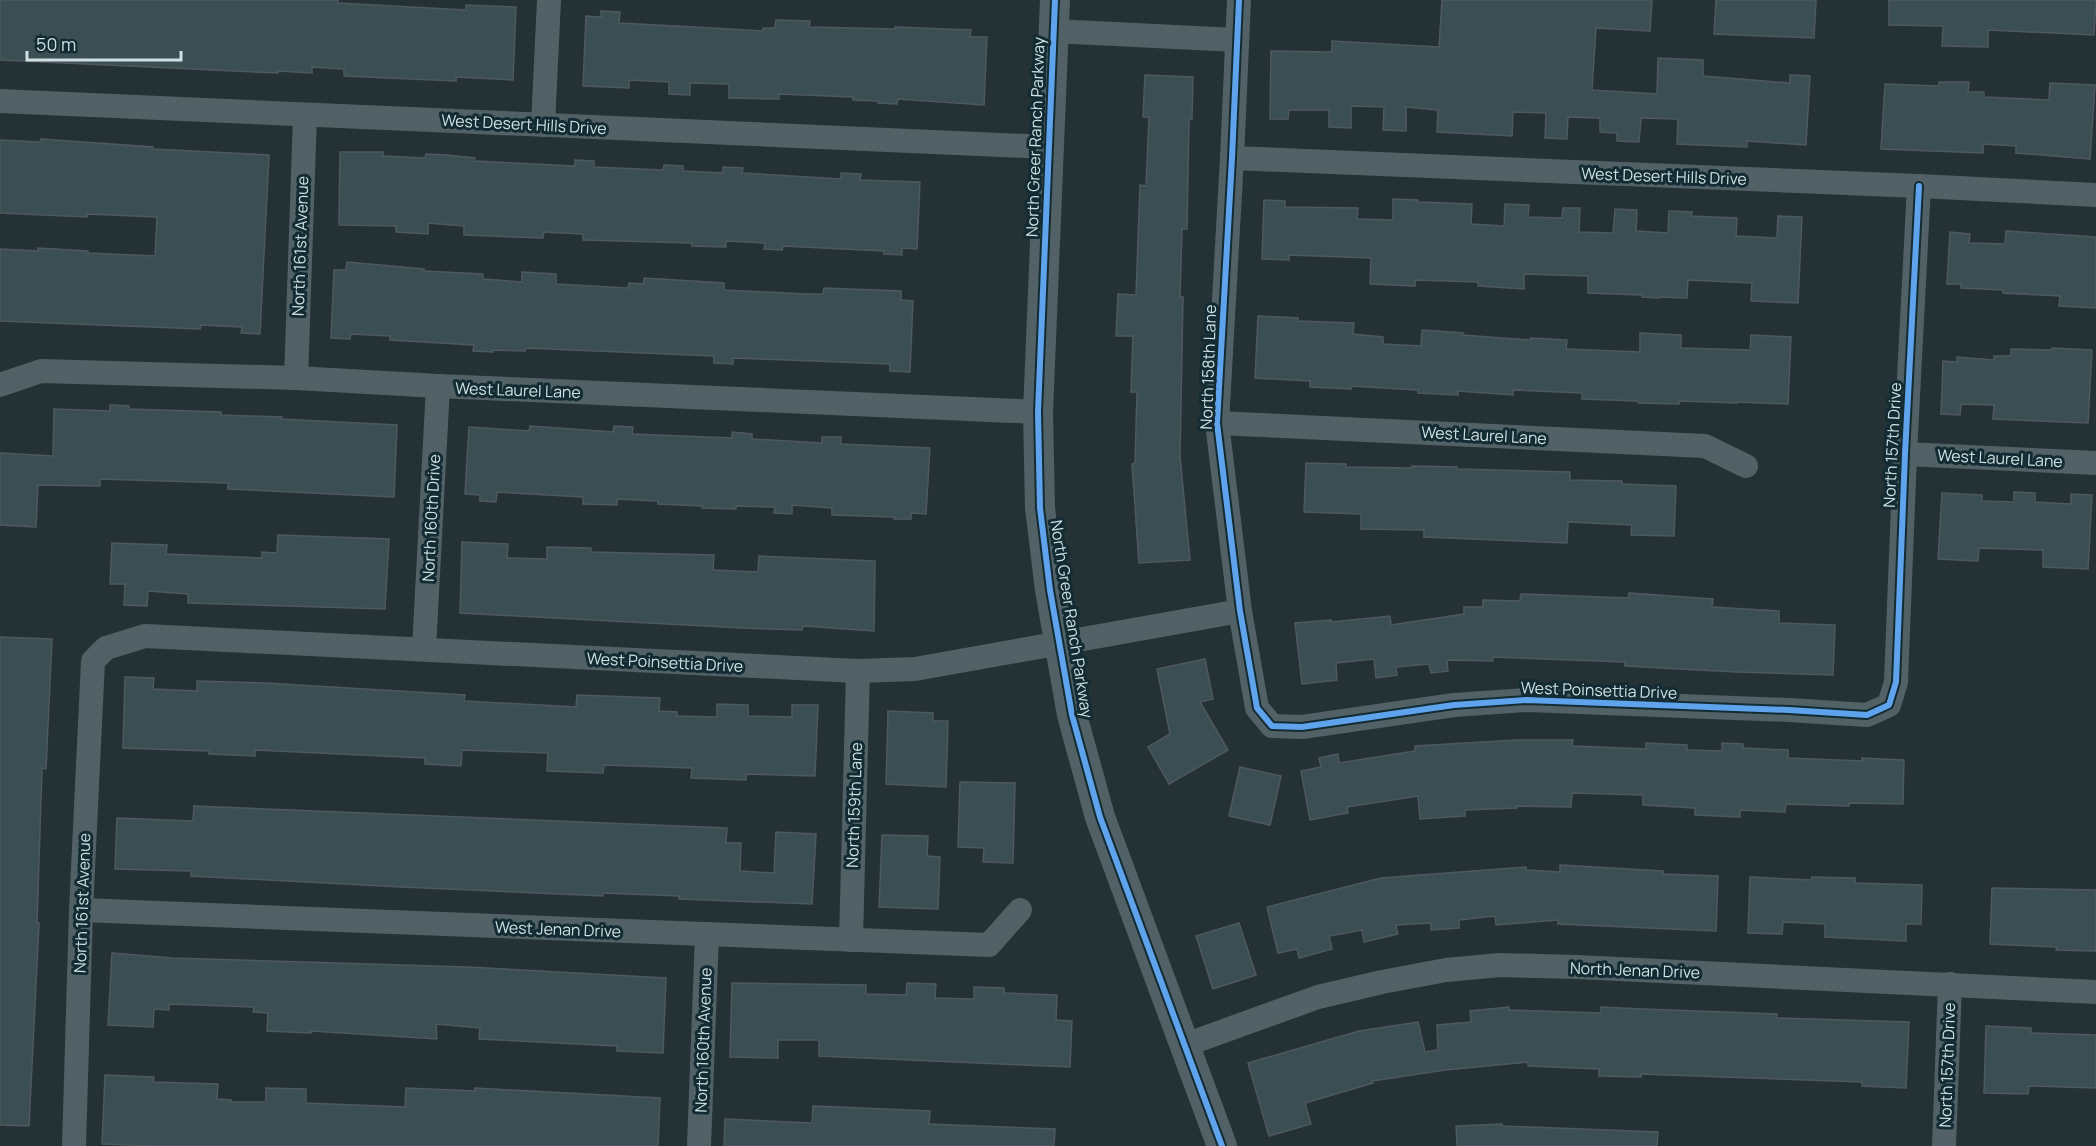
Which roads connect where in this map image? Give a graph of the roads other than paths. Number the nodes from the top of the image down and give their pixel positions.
1 (549, 0) edge
2 (1054, 0) edge
3 (1239, 0) edge
4 (1053, 31) junction
5 (1236, 40) junction
6 (0, 101) edge
7 (305, 115) junction
8 (543, 125) junction
9 (1048, 147) junction
10 (1232, 158) junction
11 (1919, 186) junction
12 (2096, 195) edge
13 (296, 378) junction
14 (0, 385) edge
15 (438, 386) junction
16 (1038, 412) junction
17 (1216, 423) junction
18 (1905, 453) junction
19 (2096, 463) edge
20 (1746, 466) dead end
21 (1240, 611) junction
22 (1059, 645) junction
23 (423, 650) junction
24 (93, 661) joint
25 (858, 671) junction
26 (1889, 705) joint
27 (1272, 726) joint
28 (81, 910) junction
29 (1020, 910) dead end
30 (707, 934) junction
31 (851, 940) junction
32 (1950, 984) junction
33 (2096, 992) edge
34 (1185, 1045) junction
35 (74, 1146) edge
36 (699, 1146) edge
37 (1222, 1146) edge
38 (1944, 1146) edge

1 - 8 street
2 - 4 street, North Greer Ranch Parkway
3 - 5 street, North 158th Lane
4 - 5 street
4 - 9 street, North Greer Ranch Parkway
5 - 10 street, North 158th Lane
6 - 7 street, West Desert Hills Drive
7 - 8 street, West Desert Hills Drive
7 - 13 street, North 161st Avenue
8 - 9 street, West Desert Hills Drive
9 - 16 street, North Greer Ranch Parkway
10 - 11 street, West Desert Hills Drive
10 - 17 street, North 158th Lane
11 - 12 street, West Desert Hills Drive
11 - 18 street, North 157th Drive
13 - 14 street, West Laurel Lane
13 - 15 street, West Laurel Lane
15 - 16 street, West Laurel Lane
15 - 23 street, North 160th Drive
16 - 22 street, North Greer Ranch Parkway
17 - 20 street, West Laurel Lane
17 - 21 street, North 158th Lane
18 - 19 street, West Laurel Lane
18 - 26 street, North 157th Drive
21 - 22 street, West Poinsettia Drive
21 - 27 street, North 158th Lane
22 - 25 street, West Poinsettia Drive
22 - 34 street, North Greer Ranch Parkway
23 - 24 street, West Poinsettia Drive
23 - 25 street, West Poinsettia Drive
24 - 28 street, North 161st Avenue
25 - 31 street, North 159th Lane
26 - 27 street, West Poinsettia Drive
28 - 30 street, West Jenan Drive
28 - 35 street, North 161st Avenue
29 - 31 street, West Jenan Drive
30 - 31 street, West Jenan Drive
30 - 36 street, North 160th Avenue
32 - 33 street, North Jenan Drive
32 - 34 street, North Jenan Drive
32 - 38 street, North 157th Drive
34 - 37 street, North Greer Ranch Parkway

